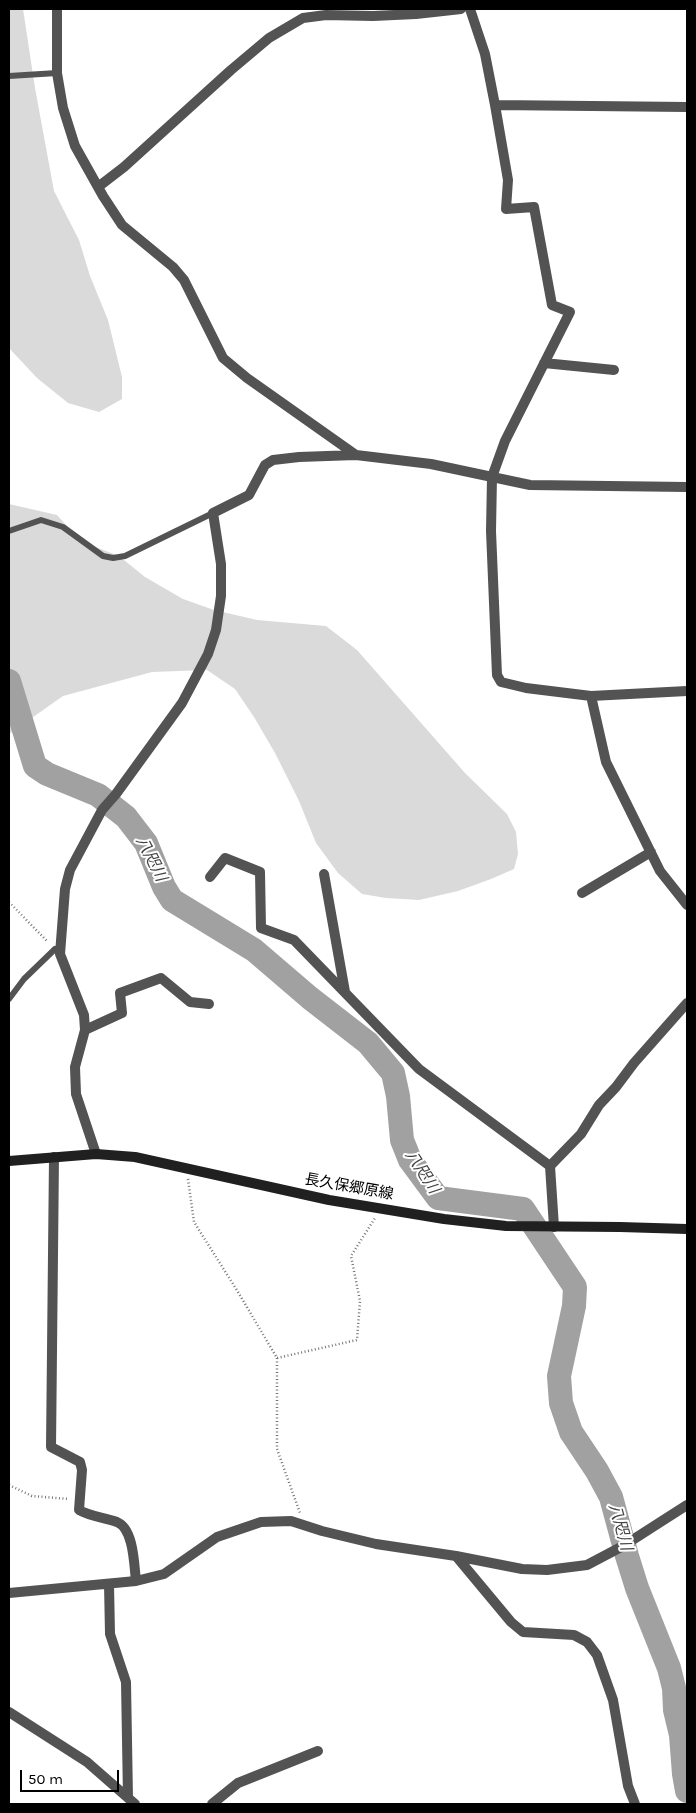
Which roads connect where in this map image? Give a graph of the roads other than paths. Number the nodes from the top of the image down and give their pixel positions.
1 (57, 9) edge
2 (461, 9) edge
3 (470, 9) edge
4 (57, 73) junction
5 (9, 76) edge
6 (495, 104) junction
7 (687, 107) edge
8 (98, 187) junction
9 (544, 363) junction
10 (614, 370) dead end
11 (356, 455) junction
12 (492, 477) junction
13 (687, 487) edge
14 (213, 512) junction
15 (9, 531) edge
16 (687, 691) edge
17 (591, 696) junction
18 (651, 852) junction
19 (324, 874) dead end
20 (210, 877) dead end
21 (582, 893) dead end
22 (687, 904) edge
23 (55, 949) road end
24 (346, 993) junction
25 (9, 999) edge
26 (687, 1003) edge
27 (209, 1004) dead end
28 (85, 1030) junction
29 (96, 1154) junction
30 (54, 1157) junction
31 (9, 1161) edge
32 (550, 1166) junction
33 (554, 1227) junction
34 (687, 1229) edge
35 (687, 1505) edge
36 (456, 1556) junction
37 (136, 1581) junction
38 (108, 1584) junction
39 (9, 1592) edge
40 (9, 1712) edge
41 (318, 1751) dead end
42 (131, 1801) edge
43 (212, 1804) edge
44 (635, 1804) edge

1 - 4 street
2 - 8 street
3 - 6 street
4 - 5 lane
4 - 8 street
6 - 7 street
6 - 9 street
8 - 11 street
9 - 10 street
9 - 12 street
11 - 12 street
11 - 14 street
12 - 13 street
12 - 17 street
14 - 15 lane
14 - 28 street
16 - 17 street
17 - 18 street
18 - 21 street
18 - 22 street
19 - 24 street
20 - 24 street
23 - 25 lane
24 - 32 street
26 - 32 street
27 - 28 street
28 - 29 street
29 - 30 main road, 長久保郷原線
29 - 33 main road, 長久保郷原線
30 - 31 main road, 長久保郷原線
30 - 37 street
32 - 33 street
33 - 34 main road, 長久保郷原線
35 - 36 street
36 - 37 street
36 - 44 street
37 - 38 street
38 - 39 street
38 - 42 street
40 - 42 street
41 - 43 street

